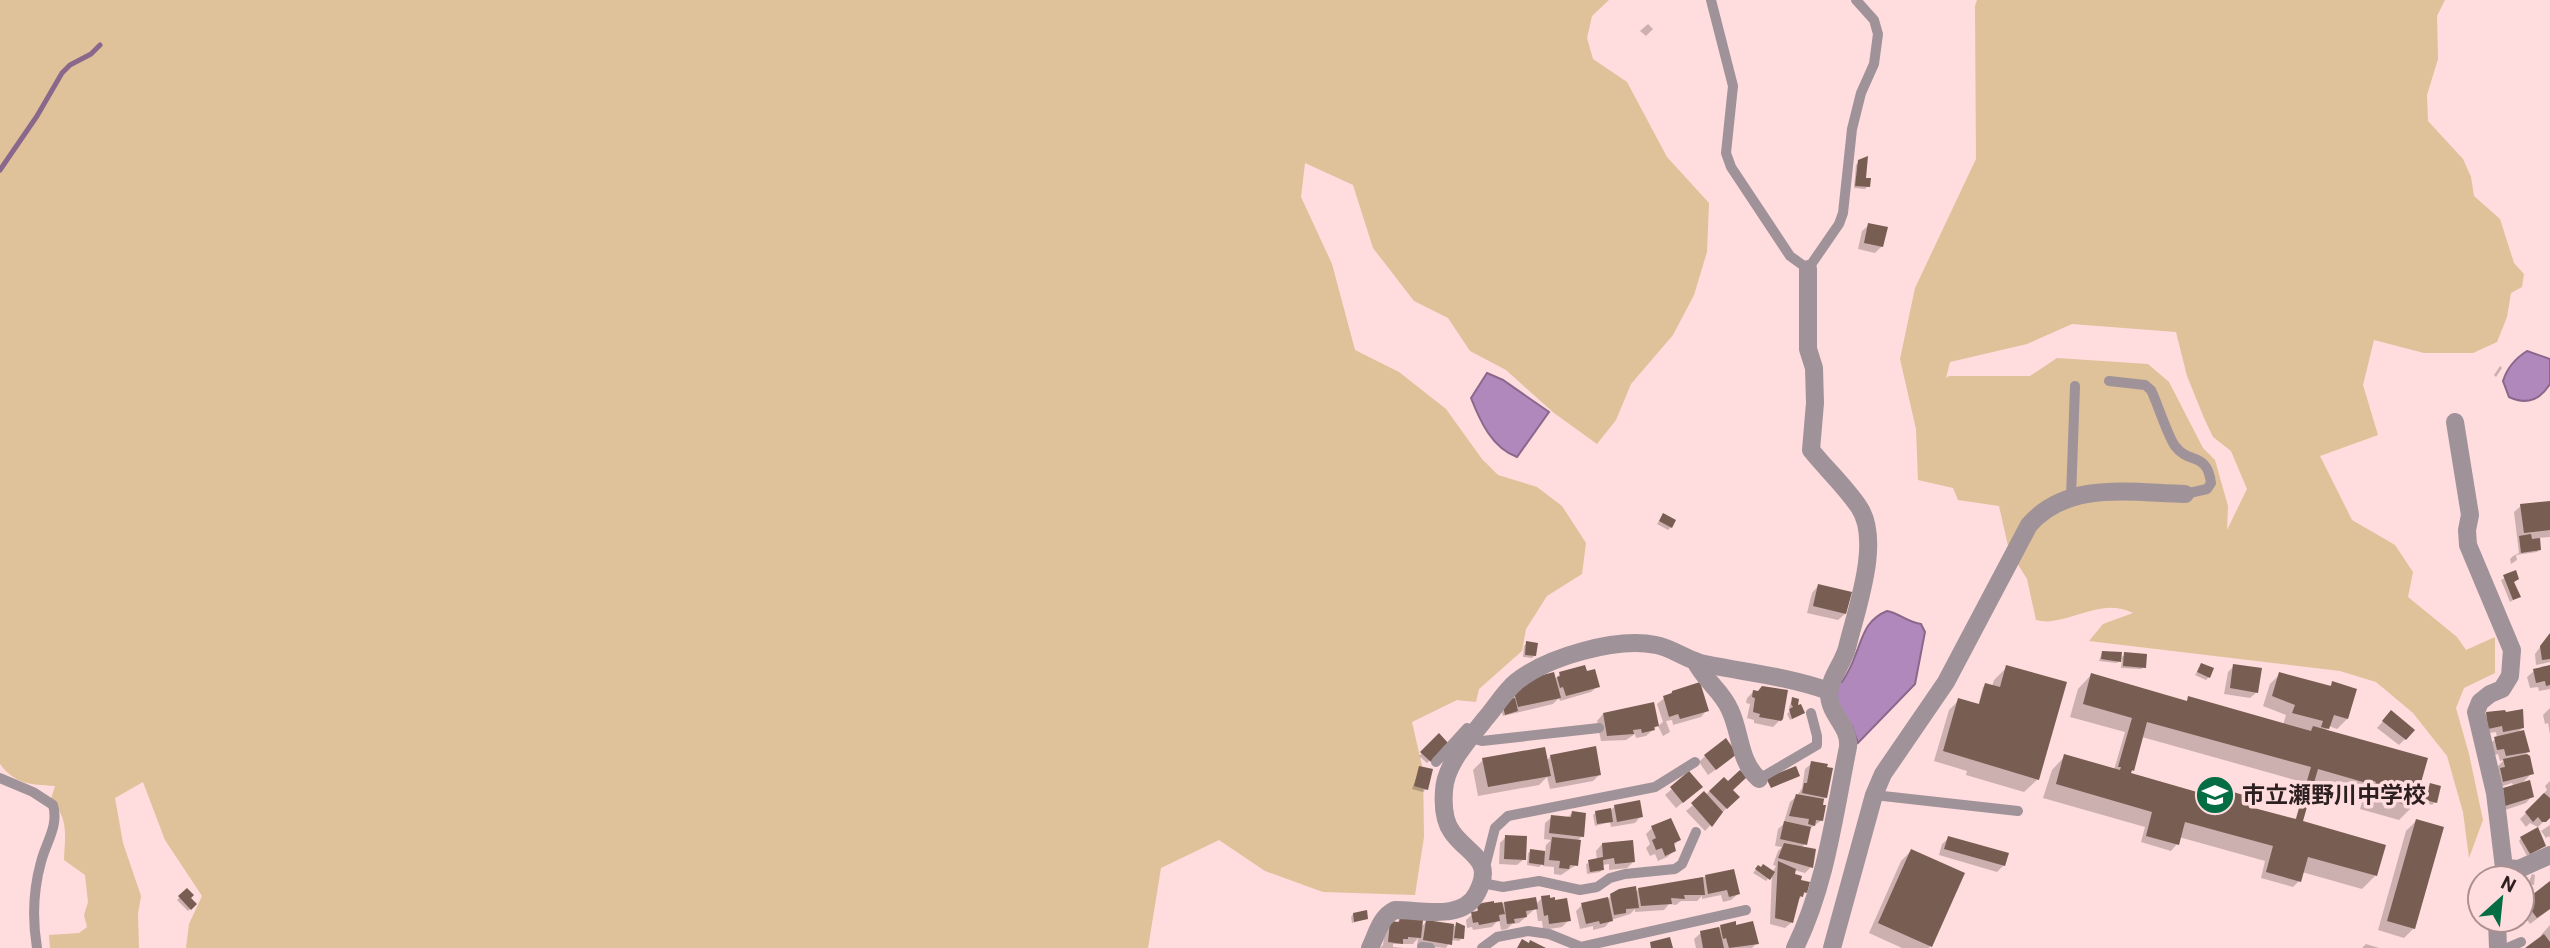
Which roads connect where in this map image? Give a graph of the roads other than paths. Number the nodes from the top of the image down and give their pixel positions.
1 (1710, 0) edge
2 (1856, 0) edge
3 (1808, 269) junction
4 (2109, 381) dead end
5 (2075, 386) dead end
6 (2455, 422) dead end
7 (2185, 494) joint
8 (2071, 497) junction
9 (1695, 661) junction
10 (1829, 691) junction
11 (1811, 713) dead end
12 (1599, 728) dead end
13 (1472, 736) junction
14 (1436, 762) dead end
15 (1695, 762) dead end
16 (0, 778) edge
17 (1759, 779) joint
18 (1874, 795) junction
19 (2018, 811) dead end
20 (1696, 832) dead end
21 (2550, 855) edge
22 (2503, 864) edge
23 (2530, 864) edge
24 (1483, 877) junction
25 (1746, 910) dead end
26 (2521, 942) dead end
27 (1832, 945) edge
28 (37, 948) edge
29 (1370, 948) edge
30 (1482, 948) edge
31 (1795, 948) edge
32 (2507, 948) edge

1 - 3 lane
2 - 3 lane
3 - 10 street
4 - 7 lane
5 - 8 lane
6 - 22 street
7 - 8 street
8 - 18 street
9 - 10 street
9 - 13 street
9 - 17 street
10 - 31 street
11 - 17 lane
12 - 13 lane
13 - 14 lane
13 - 24 street
15 - 24 lane
16 - 28 lane
18 - 19 lane
18 - 27 street
20 - 24 lane
21 - 23 street
24 - 29 street
25 - 30 lane
26 - 32 lane

